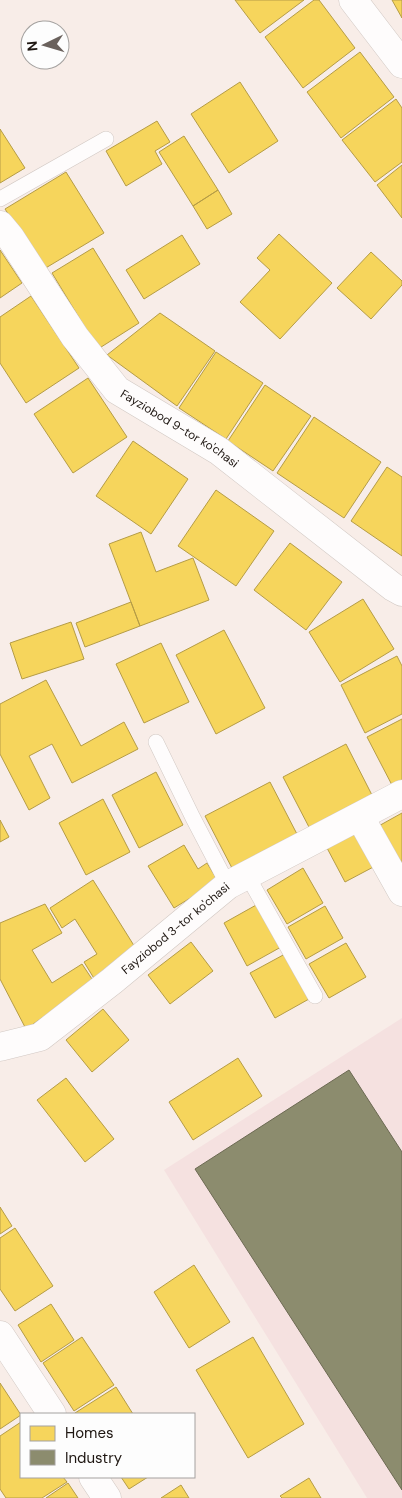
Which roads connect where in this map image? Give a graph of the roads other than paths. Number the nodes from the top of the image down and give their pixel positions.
1 (353, 0) edge
2 (402, 64) edge
3 (106, 139) dead end
4 (0, 199) edge
5 (0, 225) edge
6 (402, 592) edge
7 (156, 742) dead end
8 (402, 794) edge
9 (360, 817) junction
10 (238, 880) junction
11 (402, 892) edge
12 (315, 996) dead end
13 (0, 1047) edge
14 (0, 1335) edge
15 (51, 1413) edge
16 (94, 1478) edge
17 (107, 1498) edge

1 - 2 street
3 - 4 lane
5 - 6 street, Fayziobod 9-tor ko'chasi
7 - 10 lane
8 - 9 street, Fayziobod 3-tor ko'chasi
9 - 10 street, Fayziobod 3-tor ko'chasi
9 - 11 street
10 - 12 lane
10 - 13 street, Fayziobod 3-tor ko'chasi
14 - 15 street
16 - 17 street

